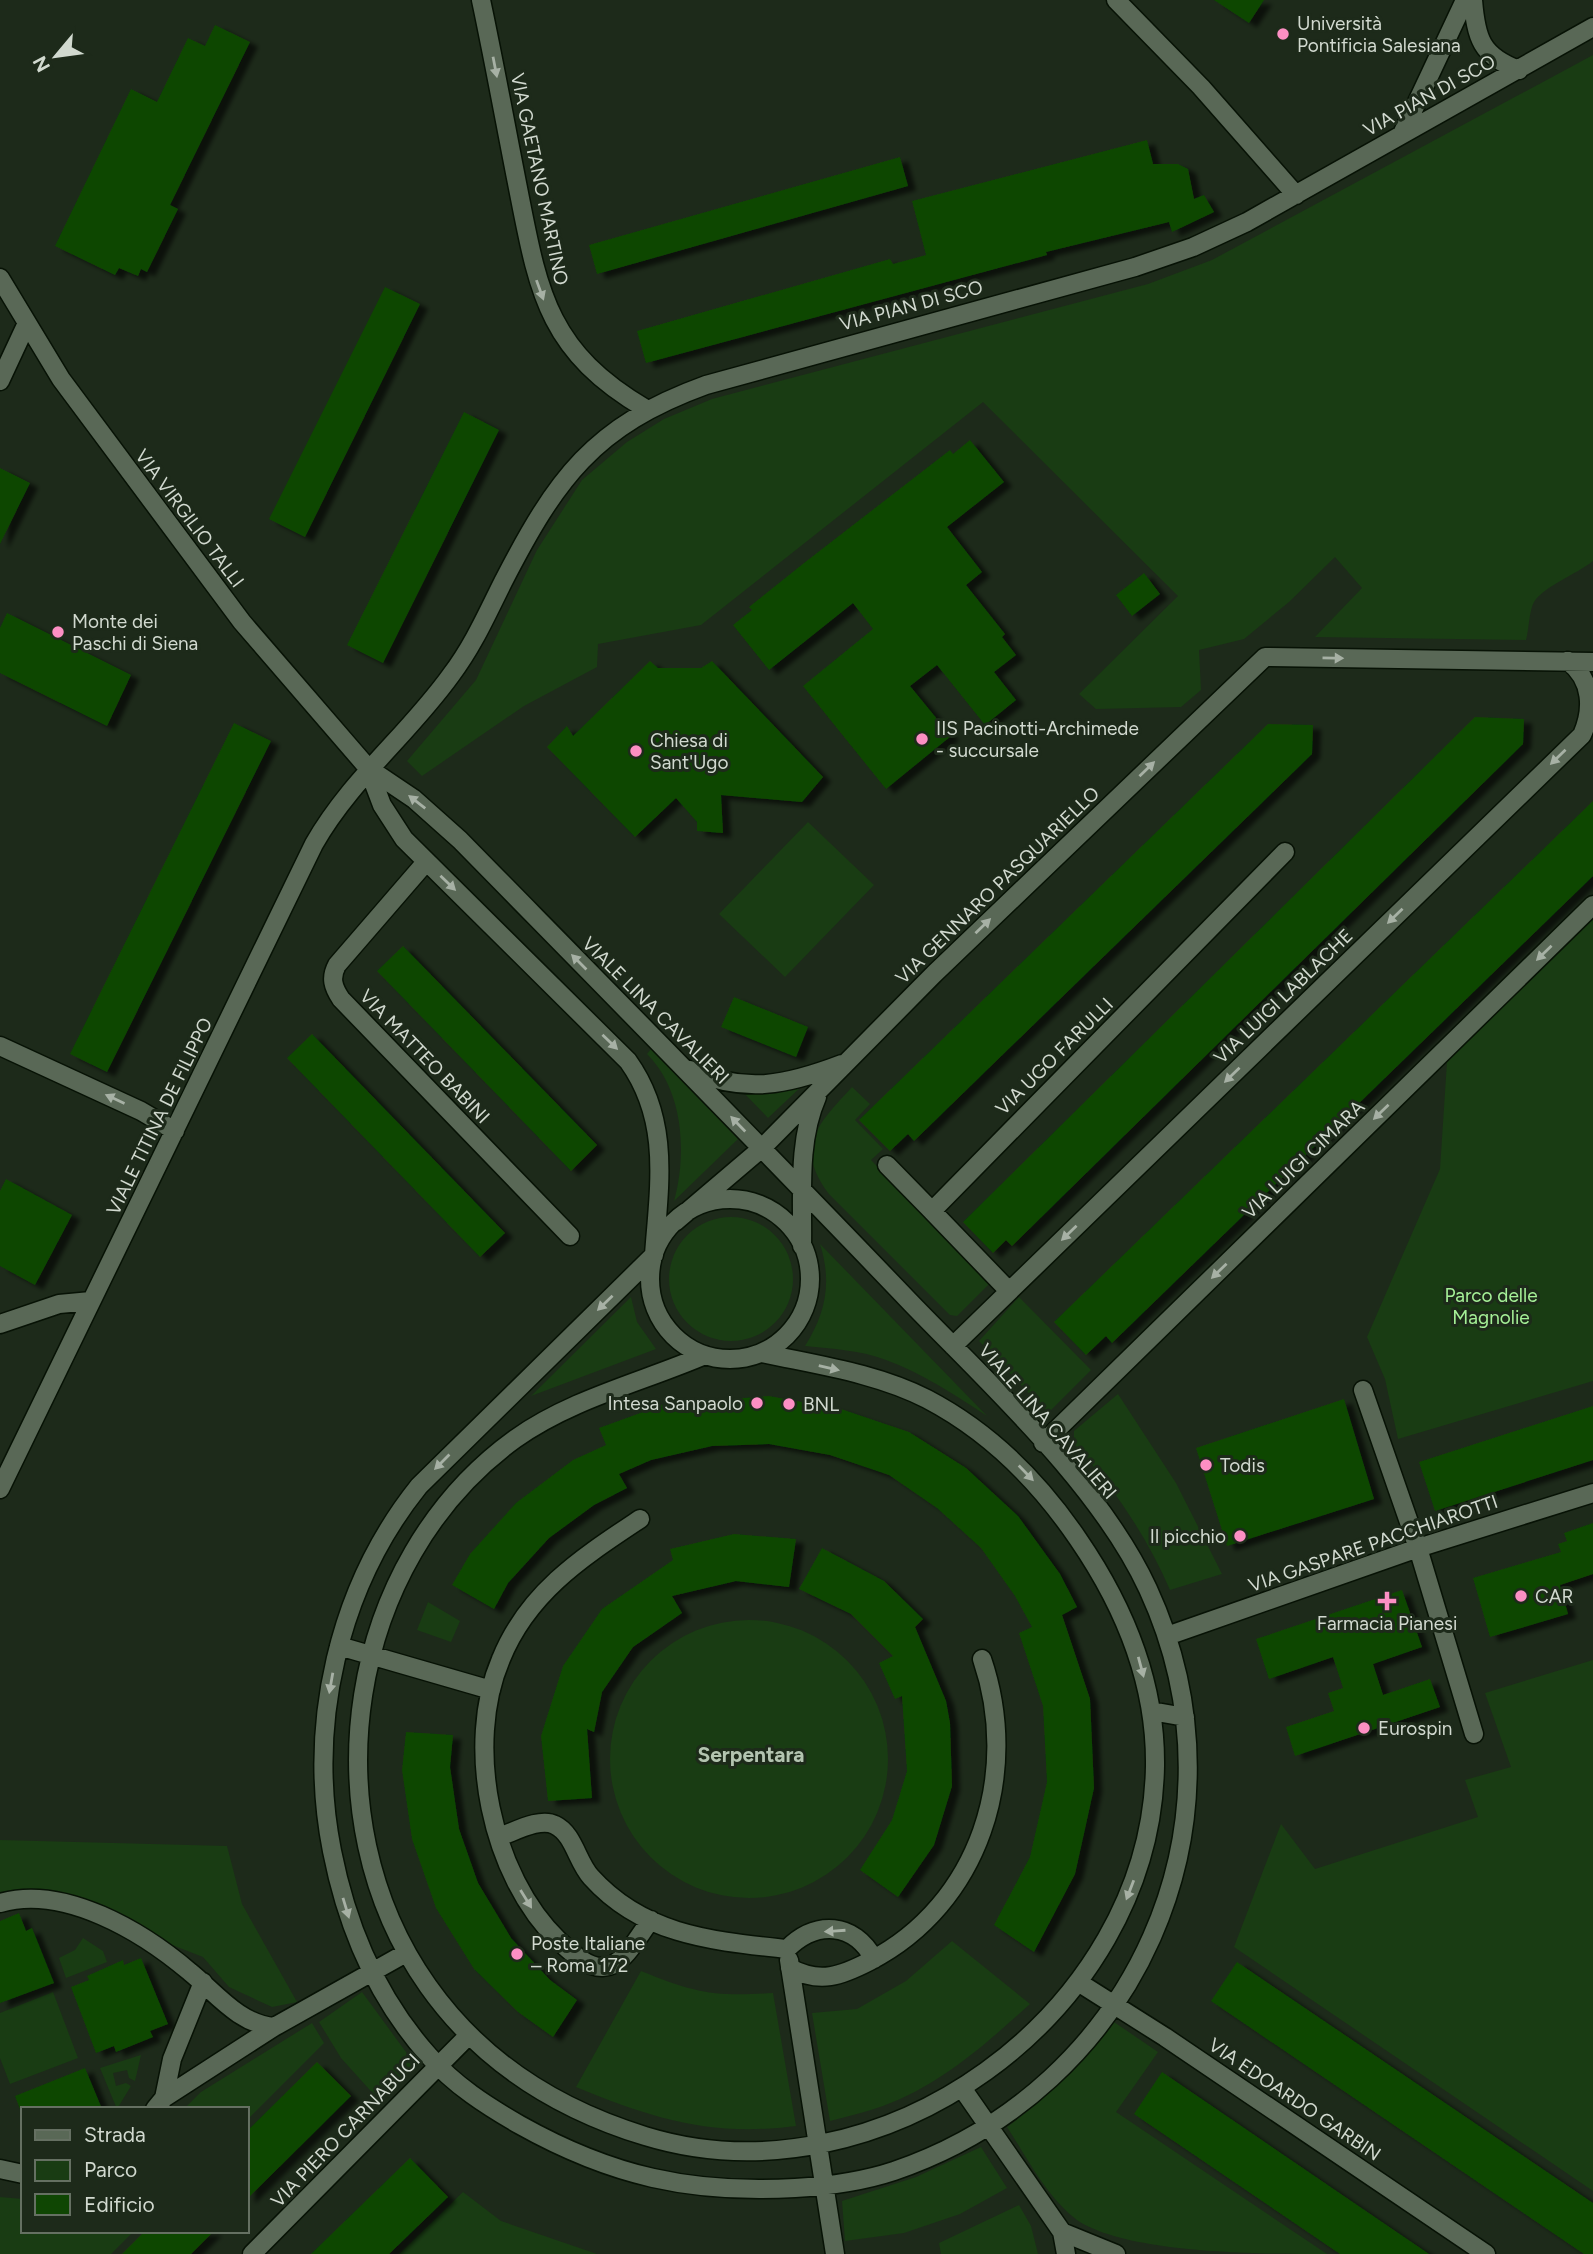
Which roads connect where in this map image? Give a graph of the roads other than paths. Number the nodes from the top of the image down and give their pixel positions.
1 (481, 0) edge
2 (1116, 0) edge
3 (1465, 0) edge
4 (1473, 0) edge
5 (1593, 27) edge
6 (1519, 69) junction
7 (1402, 134) junction
8 (1296, 195) junction
9 (0, 278) edge
10 (27, 323) junction
11 (0, 381) edge
12 (646, 408) junction
13 (1568, 661) junction
14 (1593, 662) edge
15 (368, 768) junction
16 (1285, 852) dead end
17 (426, 862) junction
18 (1593, 905) edge
19 (0, 1046) edge
20 (845, 1063) junction
21 (683, 1068) junction
22 (819, 1091) junction
23 (175, 1131) junction
24 (762, 1148) junction
25 (887, 1165) dead end
26 (803, 1190) junction
27 (932, 1211) junction
28 (675, 1222) junction
29 (570, 1236) dead end
30 (802, 1245) junction
31 (654, 1255) junction
32 (1009, 1291) junction
33 (91, 1301) junction
34 (0, 1324) edge
35 (953, 1346) junction
36 (762, 1353) junction
37 (705, 1355) junction
38 (1363, 1390) dead end
39 (1044, 1443) junction
40 (0, 1489) edge
41 (1593, 1493) edge
42 (640, 1519) dead end
43 (1418, 1548) junction
44 (1167, 1636) junction
45 (340, 1646) junction
46 (371, 1656) junction
47 (982, 1659) dead end
48 (491, 1690) junction
49 (1151, 1711) junction
50 (1185, 1717) junction
51 (1474, 1734) dead end
52 (499, 1837) junction
53 (0, 1903) edge
54 (651, 1920) junction
55 (787, 1950) junction
56 (406, 1953) junction
57 (874, 1959) junction
58 (790, 1968) junction
59 (371, 1972) junction
60 (1078, 1982) junction
61 (202, 1983) junction
62 (1114, 2005) junction
63 (274, 2027) junction
64 (468, 2036) junction
65 (438, 2066) junction
66 (962, 2088) junction
67 (160, 2103) edge
68 (988, 2125) junction
69 (818, 2145) junction
70 (0, 2169) edge
71 (21, 2174) edge
72 (825, 2186) junction
73 (1062, 2232) junction
74 (252, 2254) edge
75 (835, 2254) edge
76 (1066, 2254) edge
77 (1116, 2254) edge
78 (1486, 2254) edge

1 -> 12 street, VIA GAETANO MARTINO
2 - 8 street
3 - 7 street
4 - 6 street
5 - 6 street, VIA PIAN DI SCO
6 - 7 street, VIA PIAN DI SCO
7 - 8 street, VIA PIAN DI SCO
8 - 12 street, VIA PIAN DI SCO
9 - 10 street, VIA VIRGILIO TALLI
10 - 11 street
10 - 15 street, VIA VIRGILIO TALLI
12 - 15 street, VIA PIAN DI SCO
13 - 14 street
20 -> 13 street, VIA GENNARO PASQUARIELLO
13 -> 32 street, VIA LUIGI LABLACHE
15 - 17 street
21 -> 15 street, VIALE LINA CAVALIERI
15 - 23 street, VIALE TITINA DE FILIPPO
16 - 27 street, VIA UGO FARULLI
17 - 29 street, VIA MATTEO BABINI
17 -> 31 street
18 -> 39 street, VIA LUIGI CIMARA
23 -> 19 street
20 - 21 street
20 - 22 street, VIA GENNARO PASQUARIELLO
24 -> 21 street, VIALE LINA CAVALIERI
22 - 24 street, VIA GENNARO PASQUARIELLO
22 - 26 street
23 - 33 street, VIALE TITINA DE FILIPPO
24 - 26 street, VIALE LINA CAVALIERI
24 - 28 street, VIA GENNARO PASQUARIELLO
25 - 27 street
26 - 30 street
26 - 35 street, VIALE LINA CAVALIERI
27 - 32 street
28 - 30 street
28 - 31 street
30 - 36 street
31 - 37 street
31 -> 45 street, VIALE LINA CAVALIERI
32 - 35 street, VIA LUIGI LABLACHE
33 - 34 street
33 - 40 street, VIALE TITINA DE FILIPPO
35 - 39 street, VIALE LINA CAVALIERI
36 - 37 street
36 -> 49 street
37 - 46 street
38 - 43 street
39 - 44 street, VIALE LINA CAVALIERI
41 - 43 street, VIA GASPARE PACCHIAROTTI
42 - 48 street
43 - 44 street, VIA GASPARE PACCHIAROTTI
43 - 51 street
44 - 50 street, VIALE LINA CAVALIERI
45 - 46 street
45 -> 59 street, VIALE LINA CAVALIERI
46 - 48 street
46 - 56 street
47 - 57 street
48 - 52 street
49 - 50 street
49 -> 60 street
50 - 62 street, VIALE LINA CAVALIERI
52 - 54 street
52 -> 54 street
53 - 61 street
54 - 55 street
57 -> 55 street
55 - 58 street
56 - 59 street
56 - 64 street
57 - 58 street
58 - 69 street
59 - 63 street
59 - 65 street, VIALE LINA CAVALIERI
60 - 62 street, VIA EDOARDO GARBIN
60 - 66 street
61 - 63 street
61 - 67 street
62 - 68 street, VIALE LINA CAVALIERI
62 - 78 street, VIA EDOARDO GARBIN
63 - 67 street
64 - 65 street, VIA PIERO CARNABUCI
64 - 69 street
65 - 72 street, VIALE LINA CAVALIERI
65 - 74 street, VIA PIERO CARNABUCI
66 - 68 street
66 - 69 street
68 - 72 street, VIALE LINA CAVALIERI
68 - 73 street
69 - 72 street
70 - 71 street
72 - 75 street
73 - 76 street
73 - 77 street

